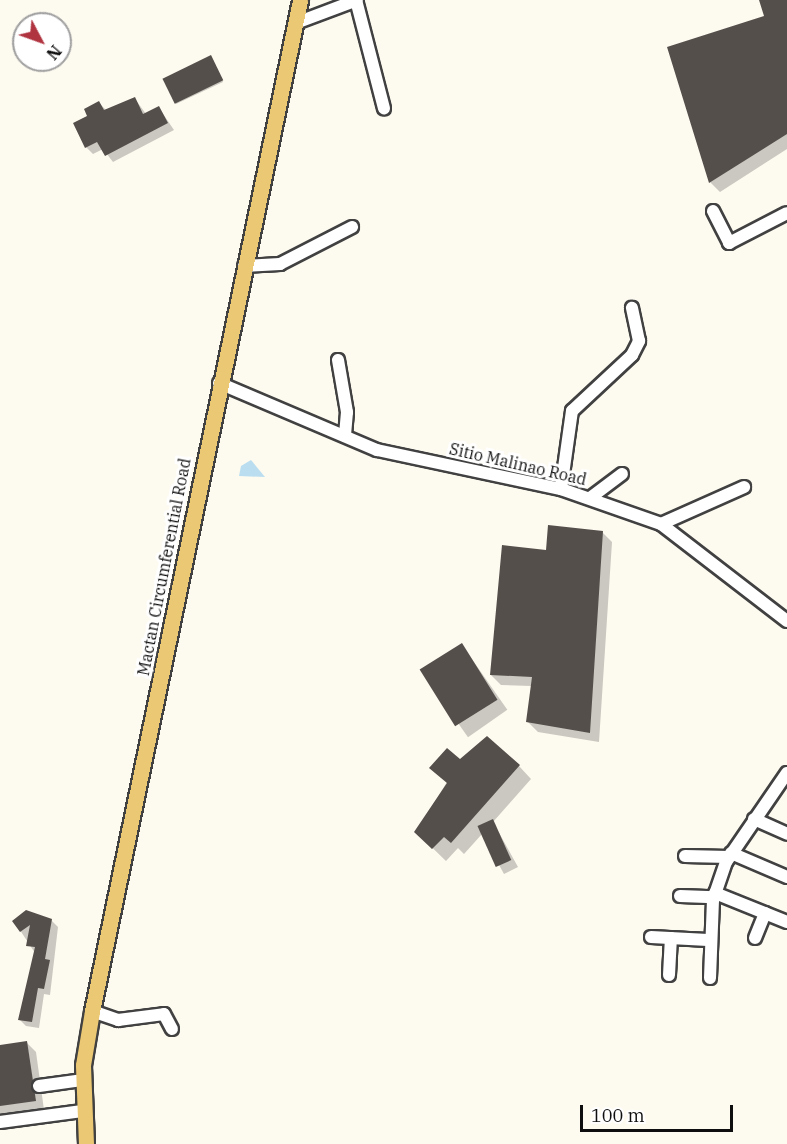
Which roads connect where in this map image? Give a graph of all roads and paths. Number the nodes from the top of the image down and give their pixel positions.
1 (300, 0) edge
2 (356, 0) edge
3 (296, 23) junction
4 (384, 108) dead end
5 (712, 212) dead end
6 (787, 213) edge
7 (352, 227) dead end
8 (244, 266) junction
9 (632, 308) dead end
10 (338, 360) dead end
11 (219, 383) junction
12 (345, 436) junction
13 (622, 474) dead end
14 (744, 488) dead end
15 (561, 489) junction
16 (590, 498) junction
17 (660, 524) junction
18 (787, 621) edge
19 (787, 773) edge
20 (782, 788) edge
21 (754, 819) junction
22 (787, 834) edge
23 (730, 855) junction
24 (685, 856) dead end
25 (787, 877) edge
26 (715, 895) junction
27 (680, 896) dead end
28 (765, 913) junction
29 (787, 922) edge
30 (651, 937) dead end
31 (671, 938) junction
32 (755, 938) dead end
33 (708, 940) junction
34 (669, 975) dead end
35 (710, 978) dead end
36 (92, 1011) junction
37 (172, 1029) dead end
38 (82, 1080) junction
39 (39, 1086) dead end
40 (82, 1111) junction
41 (0, 1122) edge
42 (86, 1144) edge

1 - 3 main road, Mactan Circumferential Road
2 - 3 street
2 - 4 street
3 - 8 main road, Mactan Circumferential Road
5 - 6 street
7 - 8 street
8 - 11 main road, Mactan Circumferential Road
9 - 15 street
10 - 12 street
11 - 12 street, Sitio Malinao Road
11 - 36 main road, Mactan Circumferential Road
12 - 15 street, Sitio Malinao Road
13 - 16 street
14 - 17 street
15 - 16 street, Sitio Malinao Road
16 - 17 street, Sitio Malinao Road
17 - 18 street, Sitio Malinao Road
19 - 20 street
20 - 21 street
21 - 22 street
21 - 23 street
23 - 24 street
23 - 25 street
23 - 26 street
26 - 27 street
26 - 28 street
26 - 33 street
28 - 29 street
28 - 32 street
30 - 31 street
31 - 33 street
31 - 34 street
33 - 35 street
36 - 37 street
36 - 38 main road, Mactan Circumferential Road
38 - 39 street
38 - 40 main road, Mactan Circumferential Road
40 - 41 street
40 - 42 main road, Mactan Circumferential Road

